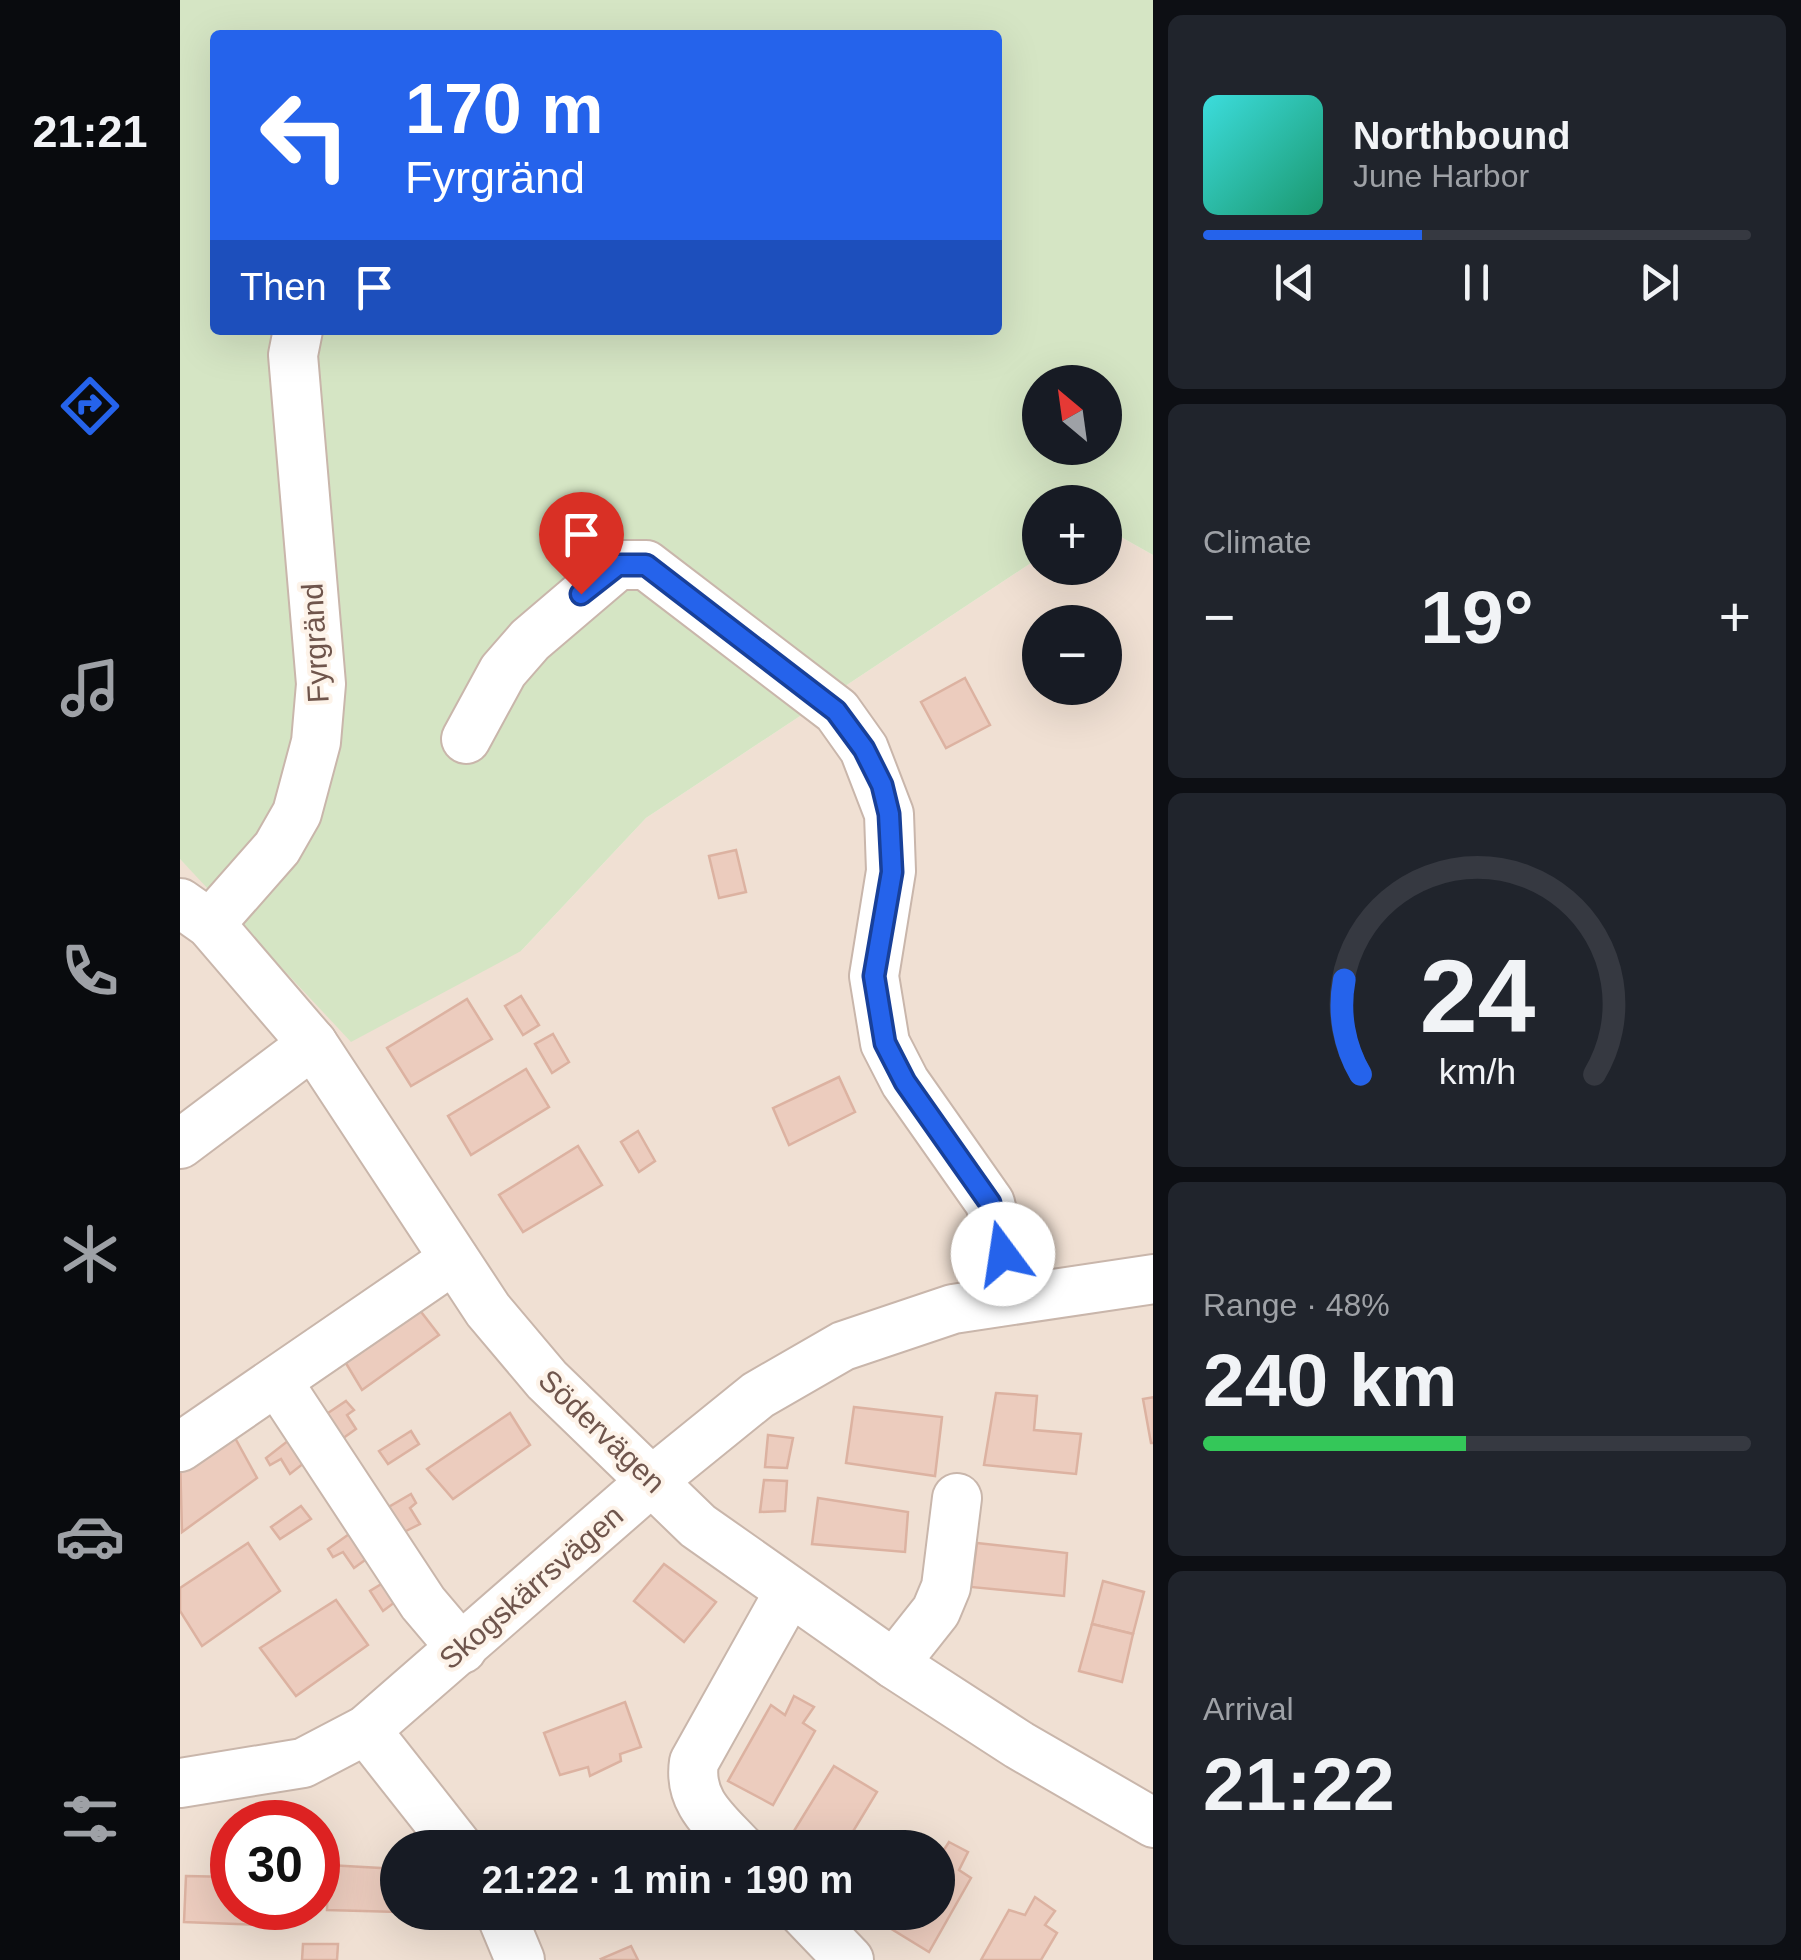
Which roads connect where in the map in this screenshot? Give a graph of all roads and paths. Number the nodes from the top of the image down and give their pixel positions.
1 (297, 335) edge
2 (466, 739) dead end
3 (195, 913) edge
4 (314, 1044) junction
5 (180, 1144) edge
6 (454, 1260) junction
7 (1153, 1280) edge
8 (1012, 1297) junction
9 (277, 1380) junction
10 (180, 1447) edge
11 (653, 1480) junction
12 (957, 1498) dead end
13 (789, 1592) junction
14 (462, 1648) junction
15 (894, 1664) junction
16 (366, 1730) junction
17 (181, 1776) edge
18 (1153, 1822) edge
19 (445, 1830) edge
20 (722, 1830) edge
21 (508, 1930) edge
22 (820, 1930) edge
23 (520, 1960) edge
24 (849, 1960) edge

1 - 3 street, Fyrgränd
2 - 8 street
3 - 4 street, Södervägen
4 - 5 street
4 - 6 street, Södervägen
6 - 9 street
6 - 11 street, Södervägen
7 - 8 street, Skogskärrsvägen
8 - 11 street, Skogskärrsvägen
9 - 10 street
9 - 14 street
11 - 13 street, Södervägen
11 - 14 street, Skogskärrsvägen
12 - 15 street
13 - 15 street, Södervägen
13 - 20 street
14 - 16 street, Skogskärrsvägen
15 - 18 street, Södervägen
16 - 17 street, Skogskärrsvägen
16 - 19 street
21 - 23 street
22 - 24 street

